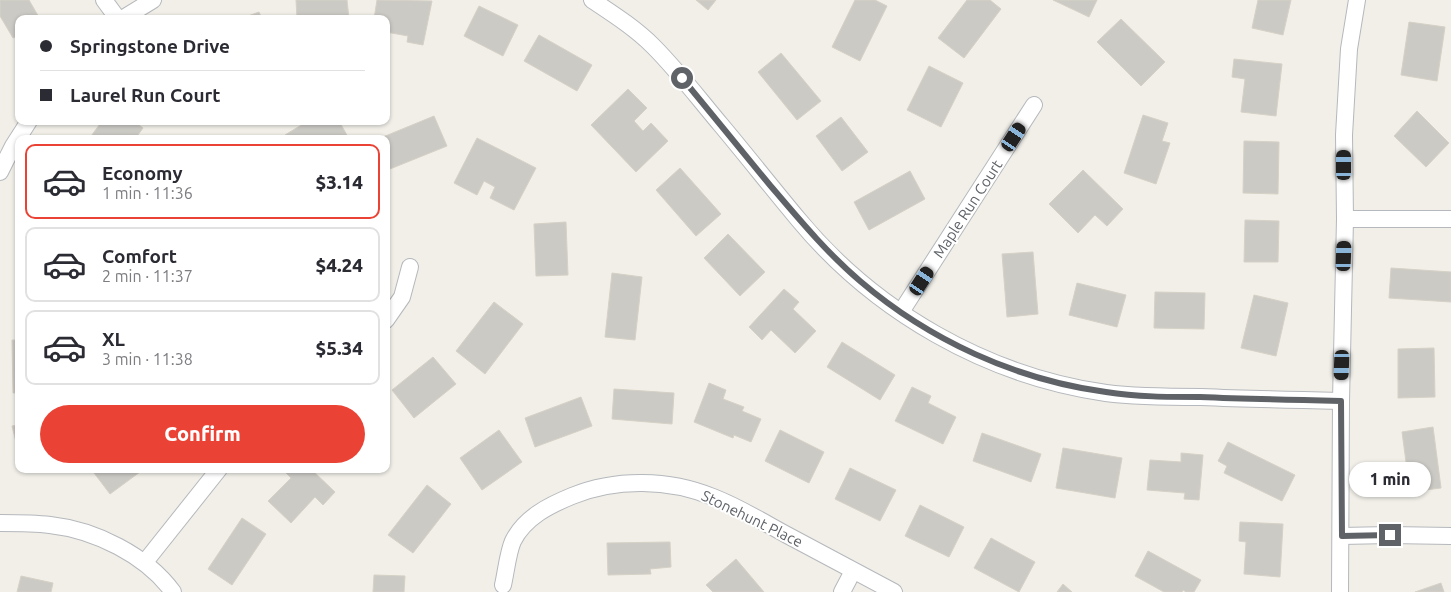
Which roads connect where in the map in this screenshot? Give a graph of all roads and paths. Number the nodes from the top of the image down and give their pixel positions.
1 (104, 0) edge
2 (153, 0) edge
3 (592, 0) edge
4 (1357, 0) edge
5 (115, 15) edge
6 (129, 15) edge
7 (1034, 105) dead end
8 (15, 142) edge
9 (0, 172) edge
10 (1345, 219) junction
11 (1451, 220) edge
12 (410, 267) dead end
13 (901, 312) junction
14 (390, 314) edge
15 (1341, 401) junction
16 (216, 473) edge
17 (0, 523) edge
18 (1342, 536) junction
19 (1451, 536) edge
20 (145, 562) junction
21 (853, 570) junction
22 (503, 585) dead end
23 (173, 592) edge
24 (842, 592) edge
25 (894, 592) edge
26 (1340, 592) edge

1 - 5 street
2 - 6 street
3 - 13 street
4 - 10 street
7 - 13 street, Maple Run Court
8 - 9 street
10 - 11 street
10 - 15 street
12 - 14 street
13 - 15 street
15 - 18 street
16 - 20 street
17 - 20 street
18 - 19 street
18 - 26 street
20 - 23 street
21 - 22 street, Stonehunt Place
21 - 24 street
21 - 25 street, Stonehunt Place

